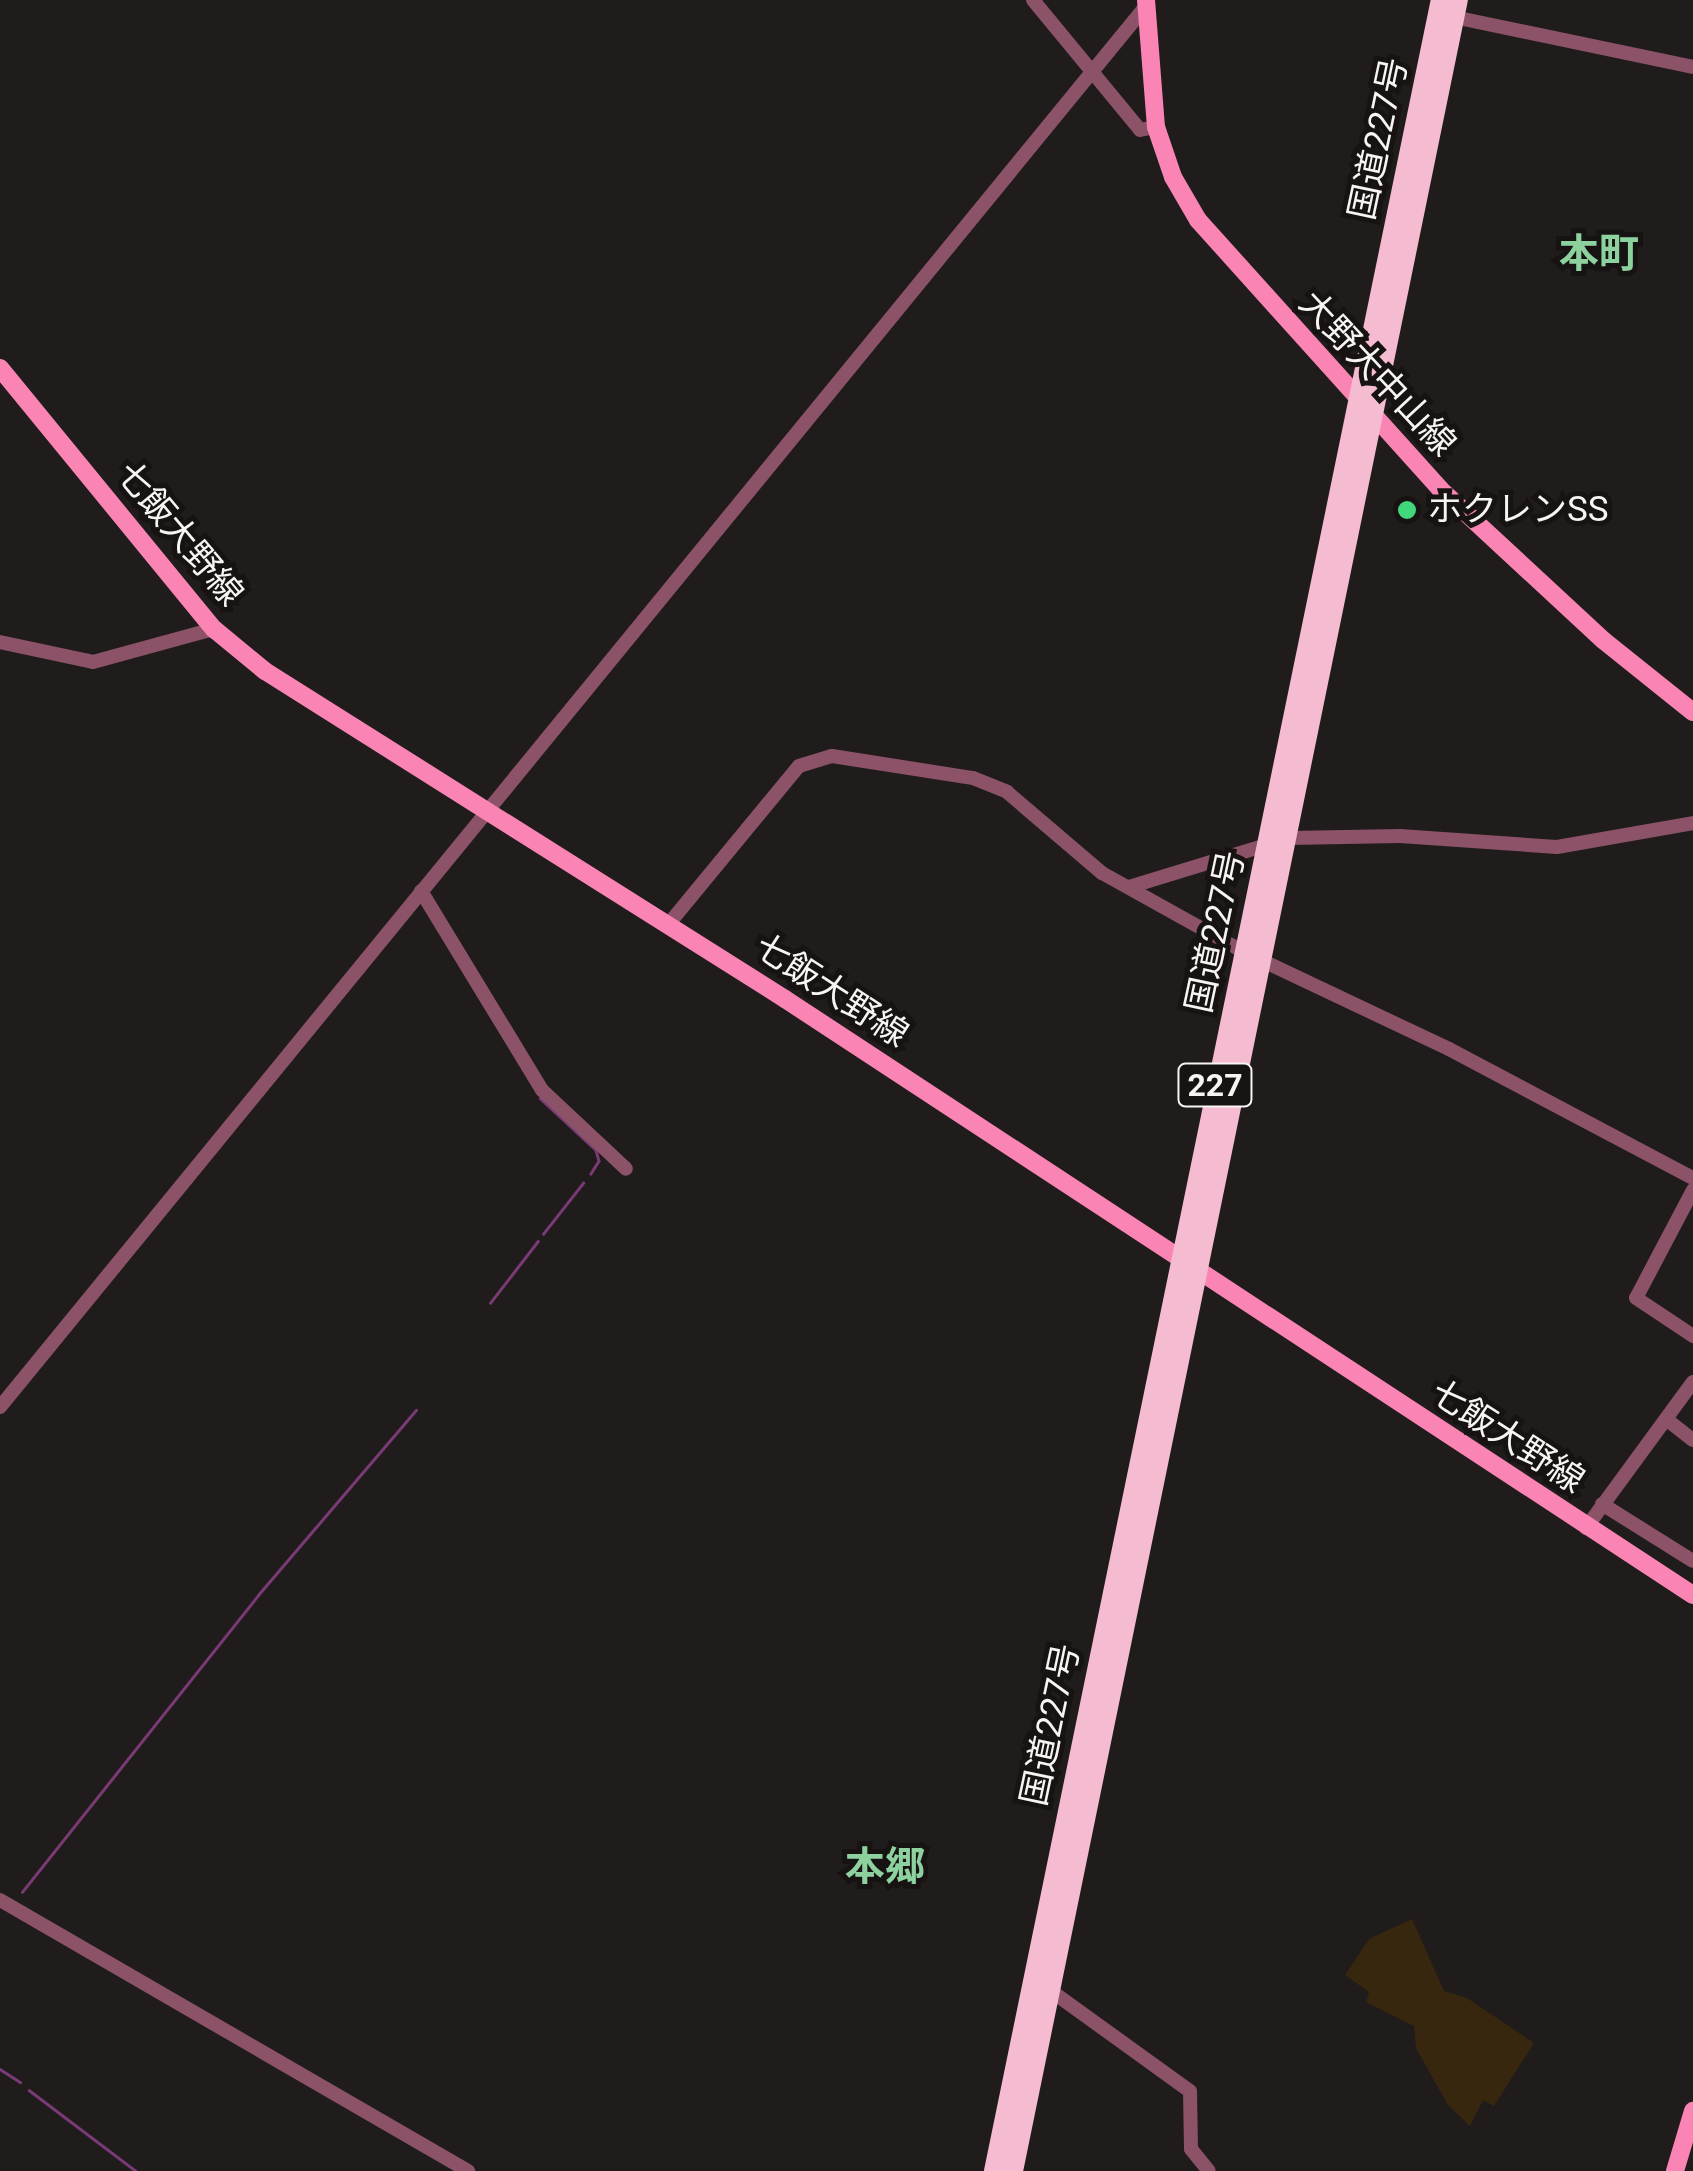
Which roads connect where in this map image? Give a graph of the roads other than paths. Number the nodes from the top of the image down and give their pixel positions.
1 (1033, 0) edge
2 (1146, 3) edge
3 (1448, 7) edge
4 (1693, 67) edge
5 (1092, 70) junction
6 (1156, 127) junction
7 (0, 368) edge
8 (1365, 412) junction
9 (214, 629) junction
10 (0, 642) edge
11 (1693, 712) edge
12 (484, 810) junction
13 (1693, 823) edge
14 (1279, 840) junction
15 (1128, 887) junction
16 (421, 891) junction
17 (667, 926) junction
18 (1254, 957) junction
19 (626, 1169) dead end
20 (1693, 1178) edge
21 (1693, 1190) edge
22 (1189, 1265) junction
23 (1693, 1336) edge
24 (1691, 1388) edge
25 (0, 1407) edge
26 (1666, 1418) junction
27 (1693, 1440) edge
28 (1602, 1504) junction
29 (1586, 1528) junction
30 (1693, 1562) edge
31 (1693, 1595) edge
32 (0, 1900) edge
33 (1034, 1971) junction
34 (1049, 1991) junction
35 (1693, 2110) edge
36 (1687, 2150) edge
37 (468, 2171) edge
38 (994, 2171) edge
39 (1012, 2171) edge
40 (1208, 2171) edge
41 (1675, 2171) edge

1 - 5 street
2 - 5 street
2 - 6 main road, 大野大中山線
3 - 4 street
3 - 8 highway, 国道227号 / 227
5 - 6 street
5 - 12 street
6 - 8 main road, 大野大中山線
7 - 9 main road, 七飯大野線
8 - 11 main road, 大野大中山線
8 - 14 highway, 国道227号 / 227
9 - 10 street
9 - 12 main road, 七飯大野線
12 - 16 street
12 - 17 main road, 七飯大野線
13 - 14 street
14 - 15 street
14 - 18 highway, 国道227号 / 227
15 - 17 street
15 - 18 street
16 - 19 street
16 - 25 street
17 - 22 main road, 七飯大野線
18 - 20 street
18 - 22 highway, 国道227号 / 227
21 - 23 street
22 - 29 main road, 七飯大野線
22 - 33 highway, 国道227号 / 227
22 - 34 highway, 国道227号 / 227
24 - 26 street
26 - 27 street
26 - 28 street
28 - 29 street
28 - 30 street
29 - 31 main road, 七飯大野線
32 - 37 street
33 - 34 street
33 - 38 highway, 国道227号 / 227
34 - 39 highway, 国道227号 / 227
34 - 40 street
35 - 36 main road
36 - 41 main road

